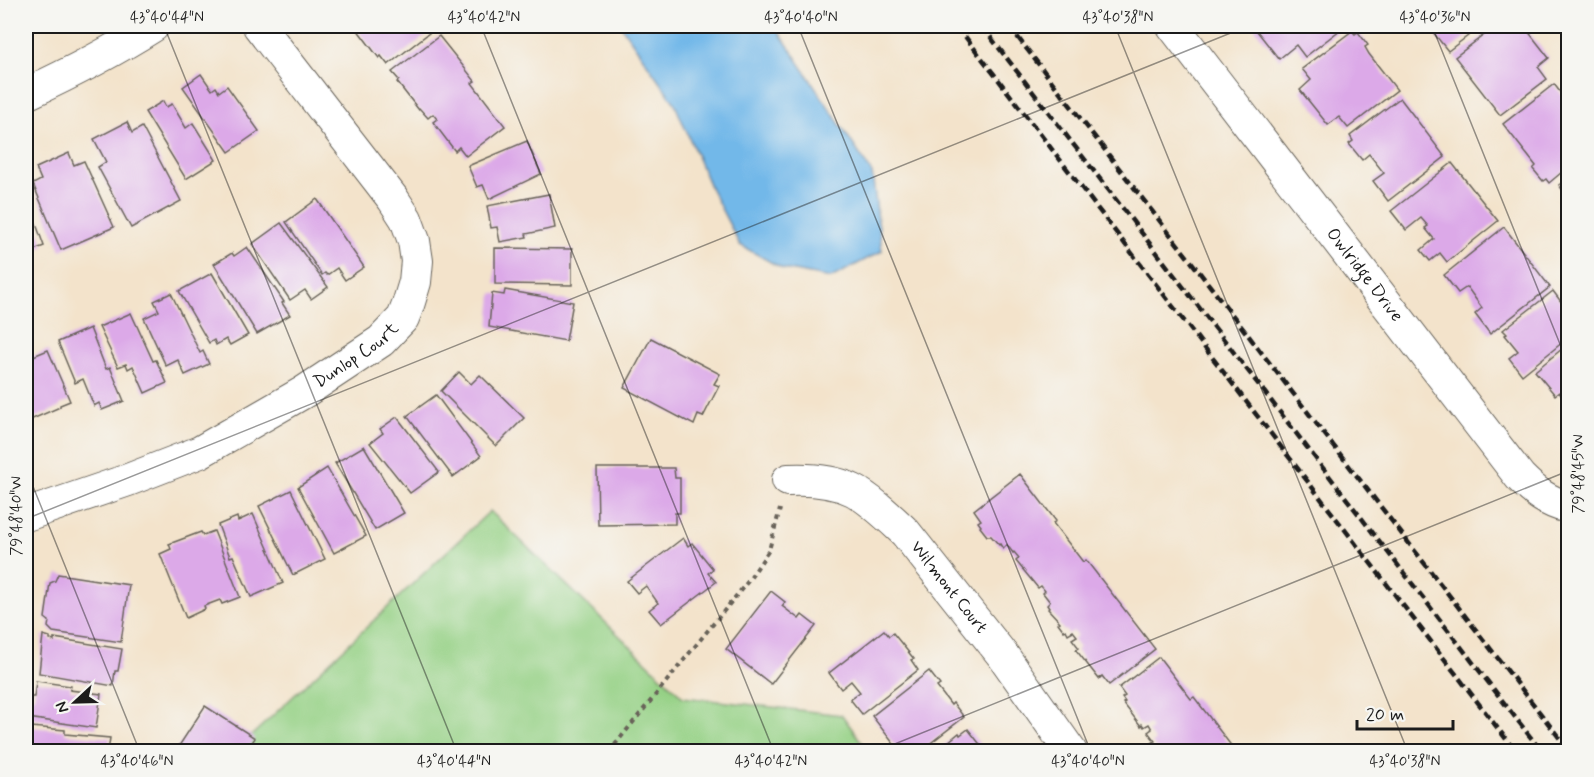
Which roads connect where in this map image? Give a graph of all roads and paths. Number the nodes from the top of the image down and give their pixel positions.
1 (153, 26) edge
2 (259, 26) edge
3 (1173, 26) edge
4 (26, 94) edge
5 (788, 480) joint
6 (1569, 507) edge
7 (26, 515) edge
8 (609, 752) edge
9 (1071, 752) edge

1 - 4 street
2 - 7 street, Dunlop Court
3 - 6 street, Owlridge Drive
5 - 8 path
5 - 9 street, Wilmont Court

